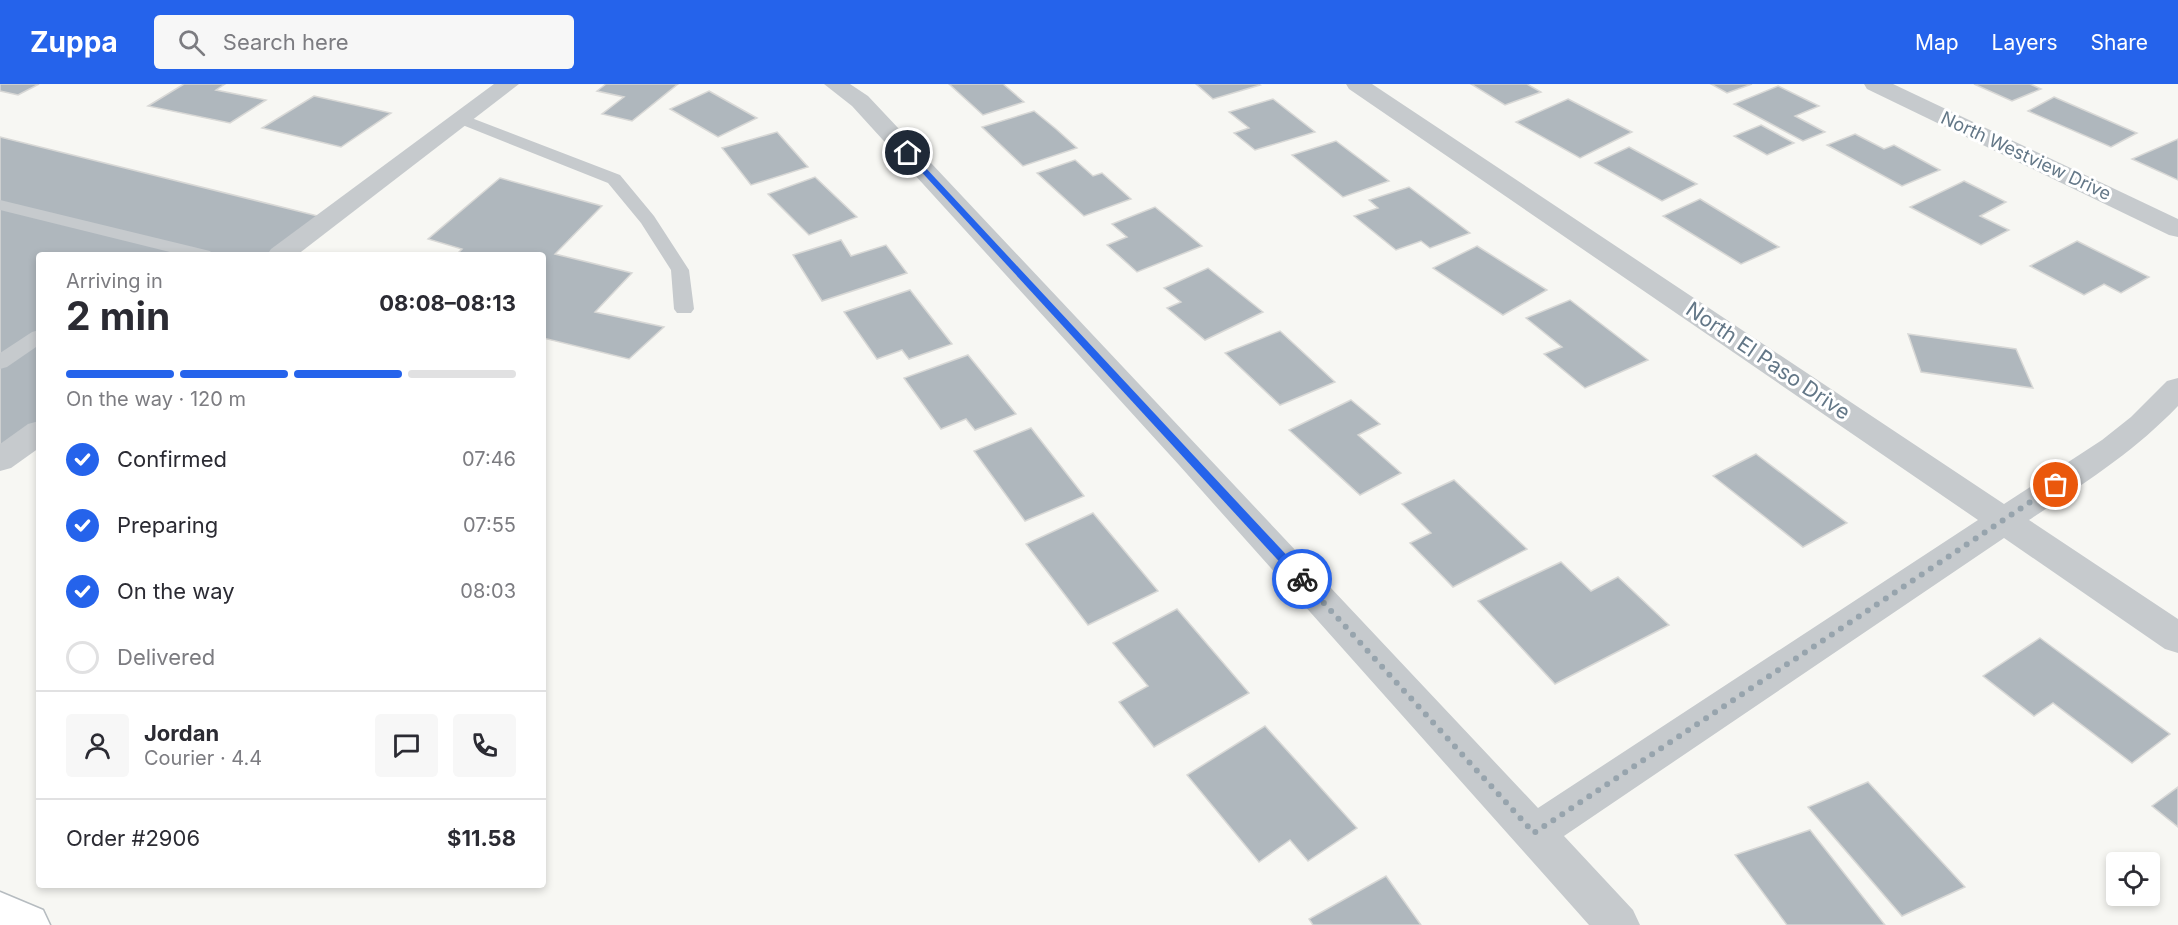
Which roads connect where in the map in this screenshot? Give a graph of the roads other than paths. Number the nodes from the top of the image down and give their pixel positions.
1 (508, 84) edge
2 (835, 84) edge
3 (1357, 84) edge
4 (1875, 84) edge
5 (461, 119) junction
6 (0, 204) edge
7 (2178, 229) edge
8 (162, 251) edge
9 (284, 252) edge
10 (684, 309) dead end
11 (36, 338) edge
12 (0, 362) edge
13 (2178, 388) edge
14 (36, 434) edge
15 (0, 460) edge
16 (2004, 520) junction
17 (2178, 638) edge
18 (1534, 833) junction
19 (0, 913) edge
20 (28, 925) edge
21 (1618, 925) edge

1 - 5 street
2 - 18 street
3 - 16 street, North El Paso Drive
4 - 7 street, North Westview Drive
5 - 9 street
5 - 10 lane
6 - 8 lane
11 - 12 lane
13 - 16 street
14 - 15 street
16 - 17 street, North El Paso Drive
16 - 18 street
18 - 21 street
19 - 20 main road

